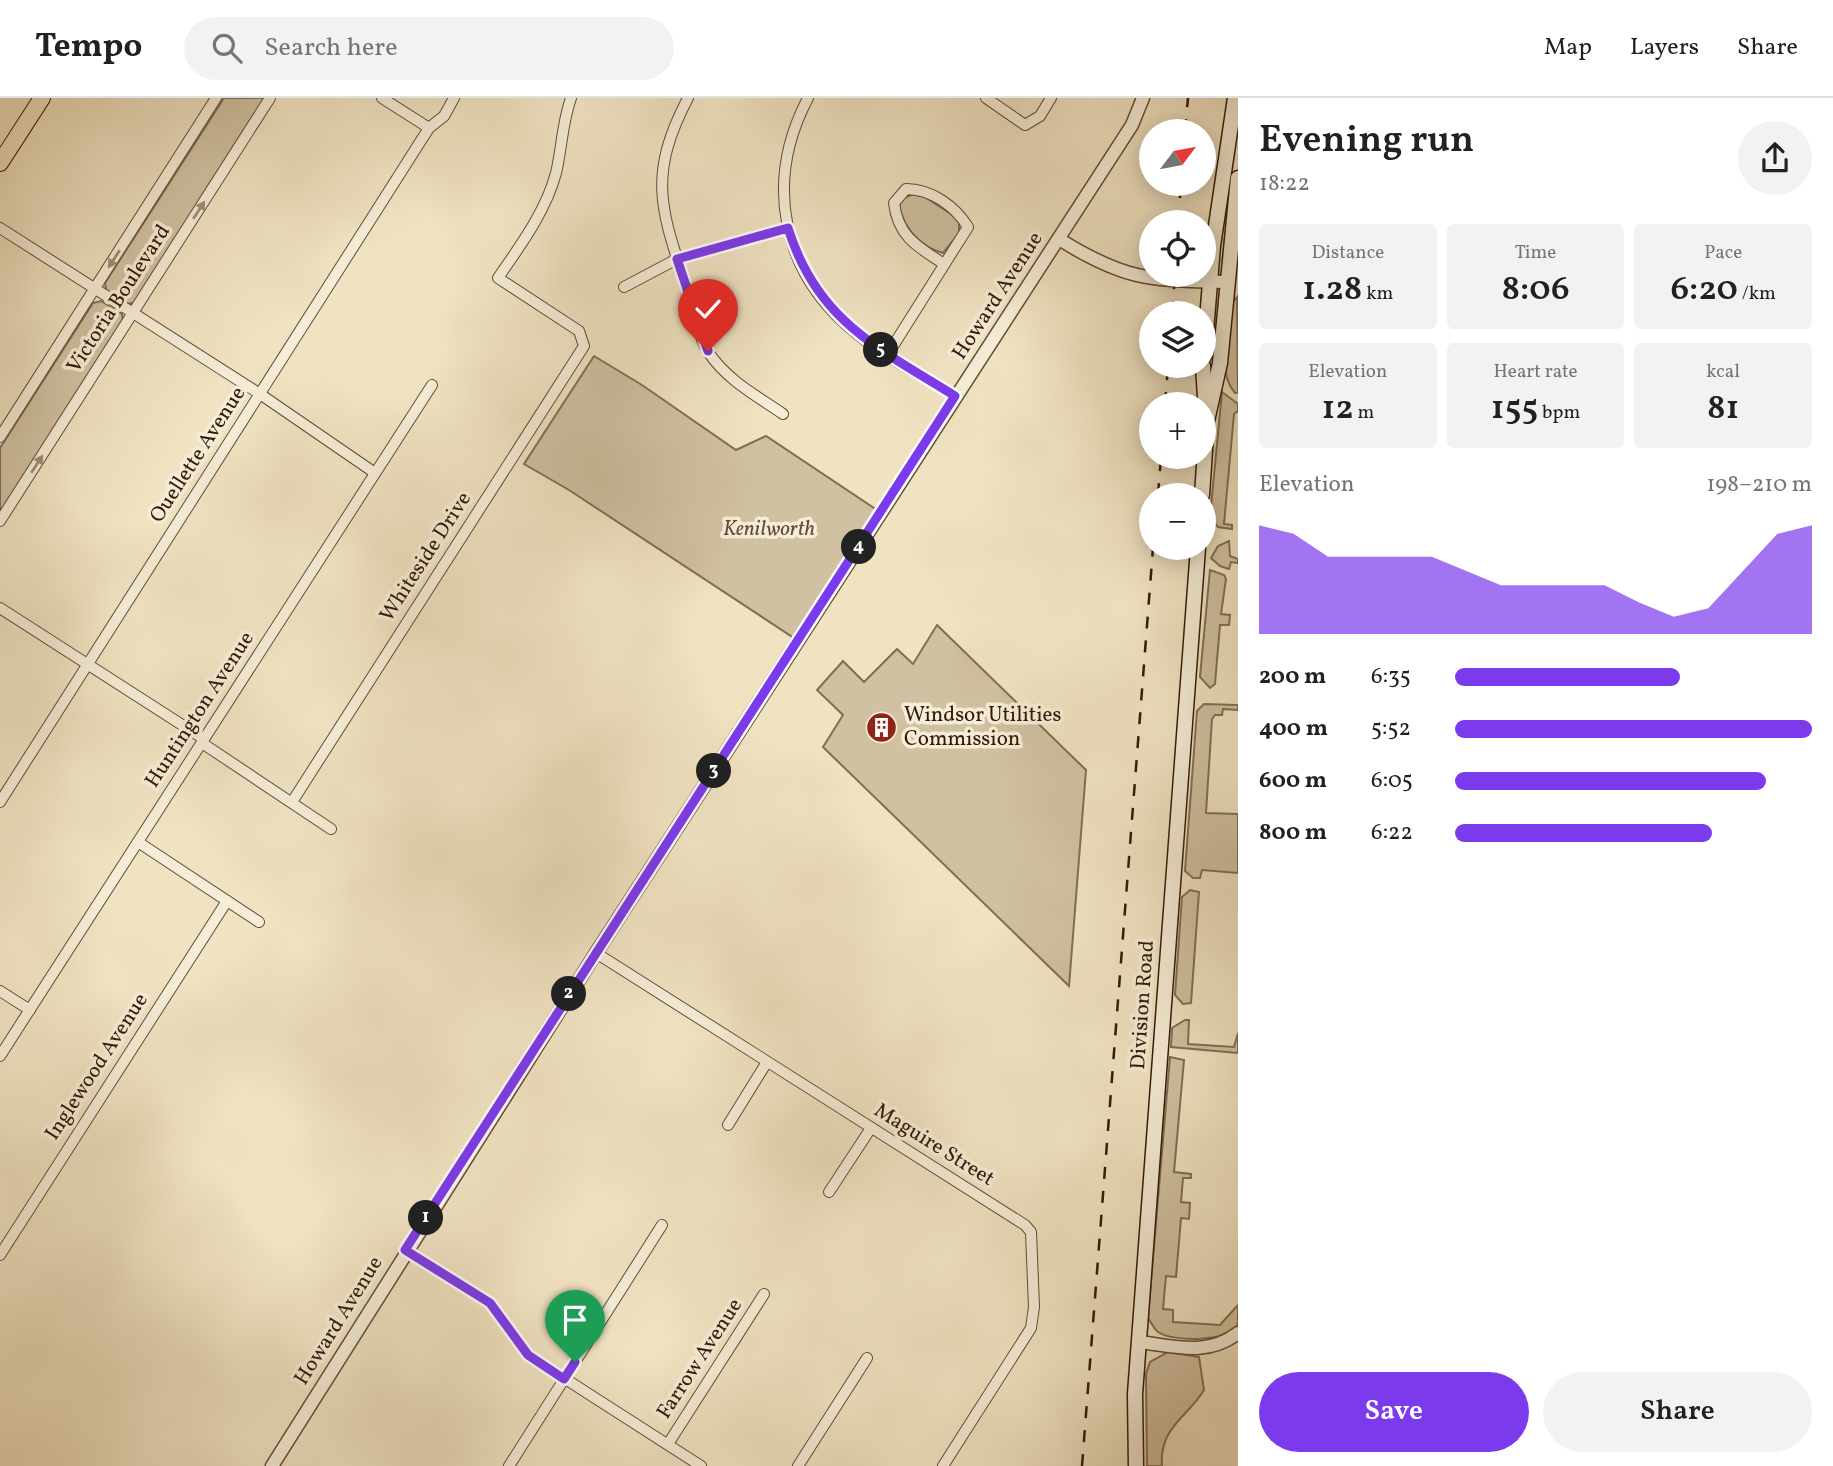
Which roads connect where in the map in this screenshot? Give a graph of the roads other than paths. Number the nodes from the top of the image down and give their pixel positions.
1 (41, 98) edge
2 (216, 98) edge
3 (270, 98) edge
4 (382, 98) edge
5 (454, 98) edge
6 (571, 98) edge
7 (688, 98) edge
8 (808, 98) edge
9 (986, 98) edge
10 (1051, 98) edge
11 (1236, 98) edge
12 (1142, 99) edge
13 (429, 128) junction
14 (0, 163) edge
15 (1238, 178) edge
16 (1216, 224) edge
17 (0, 228) edge
18 (788, 228) junction
19 (1059, 239) junction
20 (677, 259) junction
21 (944, 264) junction
22 (1139, 276) edge
23 (1233, 282) edge
24 (624, 286) dead end
25 (95, 289) junction
26 (133, 313) junction
27 (888, 354) junction
28 (432, 385) dead end
29 (1214, 392) edge
30 (260, 394) junction
31 (955, 396) junction
32 (783, 414) dead end
33 (0, 437) edge
34 (375, 473) junction
35 (0, 521) edge
36 (1197, 560) edge
37 (0, 608) edge
38 (88, 663) junction
39 (203, 741) junction
40 (0, 802) edge
41 (292, 802) junction
42 (331, 829) dead end
43 (138, 842) junction
44 (227, 901) junction
45 (259, 922) dead end
46 (596, 953) junction
47 (0, 991) edge
48 (30, 1010) junction
49 (0, 1056) edge
50 (767, 1062) junction
51 (728, 1125) dead end
52 (871, 1128) junction
53 (830, 1192) dead end
54 (662, 1225) dead end
55 (405, 1250) junction
56 (0, 1255) edge
57 (764, 1294) dead end
58 (1238, 1333) edge
59 (1139, 1342) junction
60 (867, 1359) dead end
61 (564, 1379) junction
62 (668, 1444) junction
63 (272, 1466) edge
64 (509, 1466) edge
65 (701, 1466) edge
66 (798, 1466) edge
67 (943, 1466) edge
68 (1136, 1466) edge

1 - 14 main road
2 -> 25 street, Victoria Boulevard
26 -> 3 street, Victoria Boulevard
4 - 13 street
5 - 13 street, Ouellette Avenue
6 - 41 street, Whiteside Drive
7 - 20 street
8 - 18 street
9 - 10 street
11 - 16 main road
12 - 19 street, Howard Avenue
13 - 30 street, Ouellette Avenue
15 - 23 main road
17 - 25 street
18 - 20 street
18 - 27 street
19 - 22 street
19 - 31 street, Howard Avenue
20 - 24 street
20 - 32 street
21 - 21 street
21 - 27 street
23 - 29 main road
25 - 26 street
25 - 33 street, Victoria Boulevard
26 - 30 street
35 -> 26 street, Victoria Boulevard
27 - 31 street
28 - 34 street, Huntington Avenue
30 - 34 street
30 - 38 street, Ouellette Avenue
31 - 46 street, Howard Avenue
34 - 39 street, Huntington Avenue
36 - 59 main road, Division Road
37 - 38 street
38 - 39 street
38 - 40 street, Ouellette Avenue
39 - 41 street
39 - 43 street, Huntington Avenue
41 - 42 street
43 - 44 street
43 - 48 street, Huntington Avenue
44 - 45 street
44 - 56 street, Inglewood Avenue
46 - 50 street, Maguire Street
46 - 55 street, Howard Avenue
47 - 48 street
48 - 49 street, Huntington Avenue
50 - 51 street
50 - 52 street, Maguire Street
52 - 53 street
52 - 67 street, Maguire Street
54 - 61 street
55 - 61 street
55 - 63 street, Howard Avenue
57 - 62 street, Farrow Avenue
58 - 59 street
59 - 68 main road, Division Road
60 - 66 street
61 - 62 street
61 - 64 street
62 - 65 street

